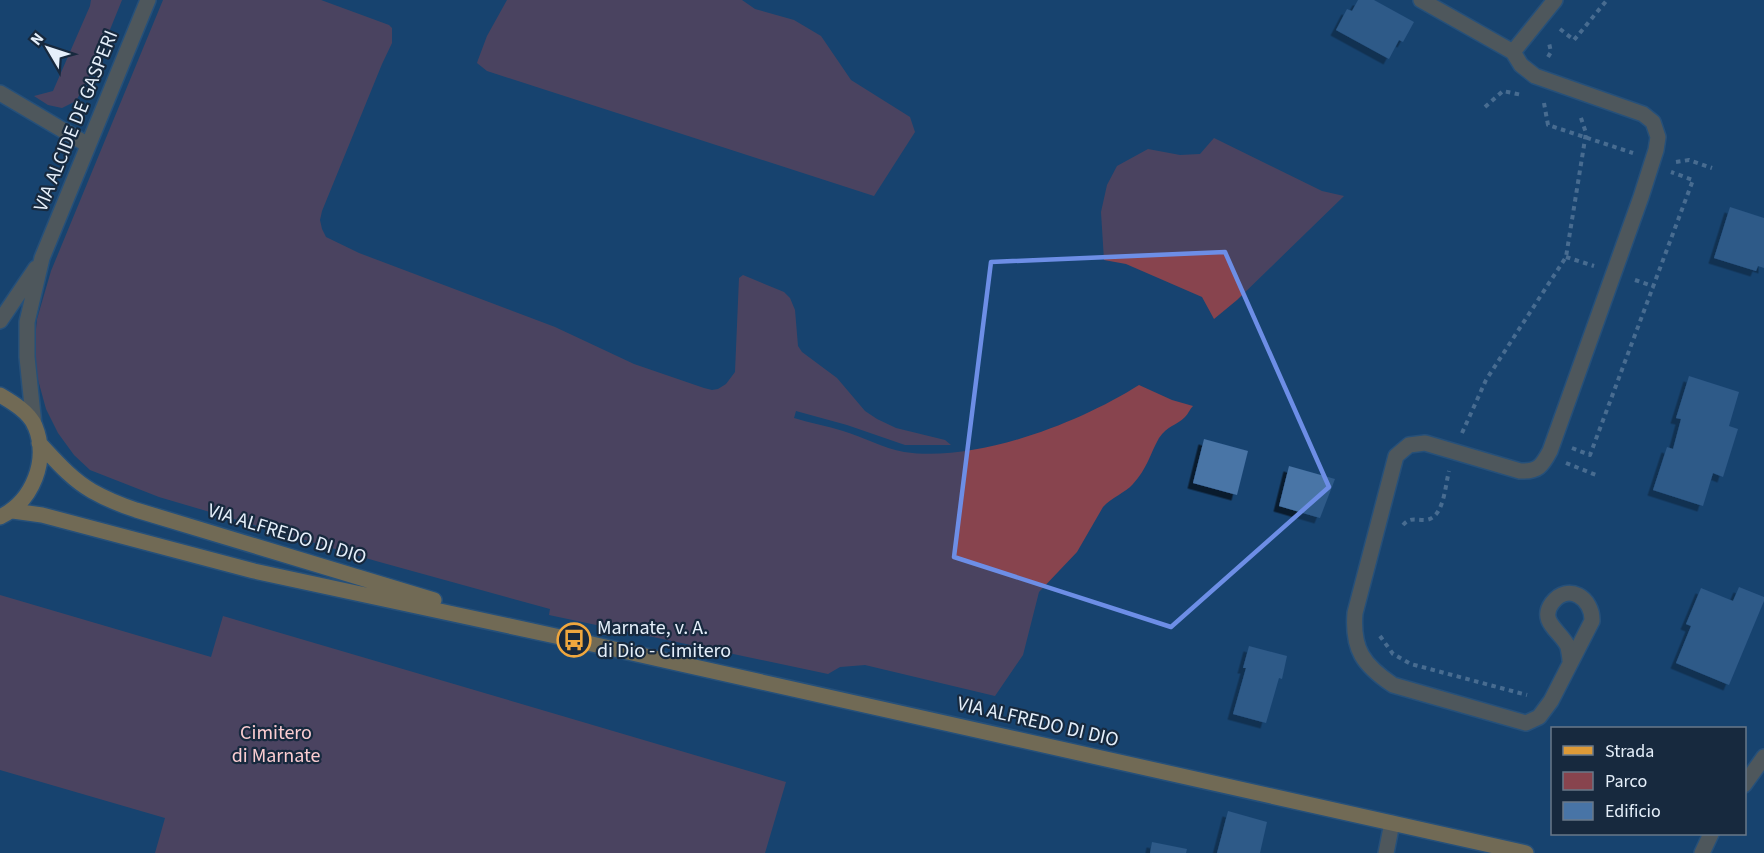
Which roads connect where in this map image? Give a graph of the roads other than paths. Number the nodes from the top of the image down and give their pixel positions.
1 (148, 0) edge
2 (1421, 0) edge
3 (1555, 0) edge
4 (1514, 52) junction
5 (0, 93) edge
6 (88, 145) junction
7 (42, 258) junction
8 (0, 321) edge
9 (0, 395) edge
10 (34, 425) junction
11 (39, 443) junction
12 (7, 514) edge
13 (541, 632) junction
14 (1570, 661) dead end
15 (1764, 757) edge
16 (1746, 782) edge
17 (1392, 823) junction
18 (1711, 835) edge
19 (1386, 853) edge
20 (1526, 853) edge
21 (1702, 853) edge

1 - 6 street, VIA ALCIDE DE GASPERI
2 - 4 street
3 - 4 street
4 - 14 street
5 - 6 street
6 - 7 street, VIA ALCIDE DE GASPERI
7 - 8 street, VIA ALCIDE DE GASPERI
7 - 10 street, VIA ALCIDE DE GASPERI
9 - 10 main road
10 - 11 main road
11 - 12 main road
11 - 13 main road, VIA ALFREDO DI DIO
12 - 13 main road, VIA ALFREDO DI DIO
13 - 17 main road, VIA ALFREDO DI DIO
15 - 16 street
17 - 19 street
17 - 20 main road, VIA ALFREDO DI DIO
18 - 21 street

